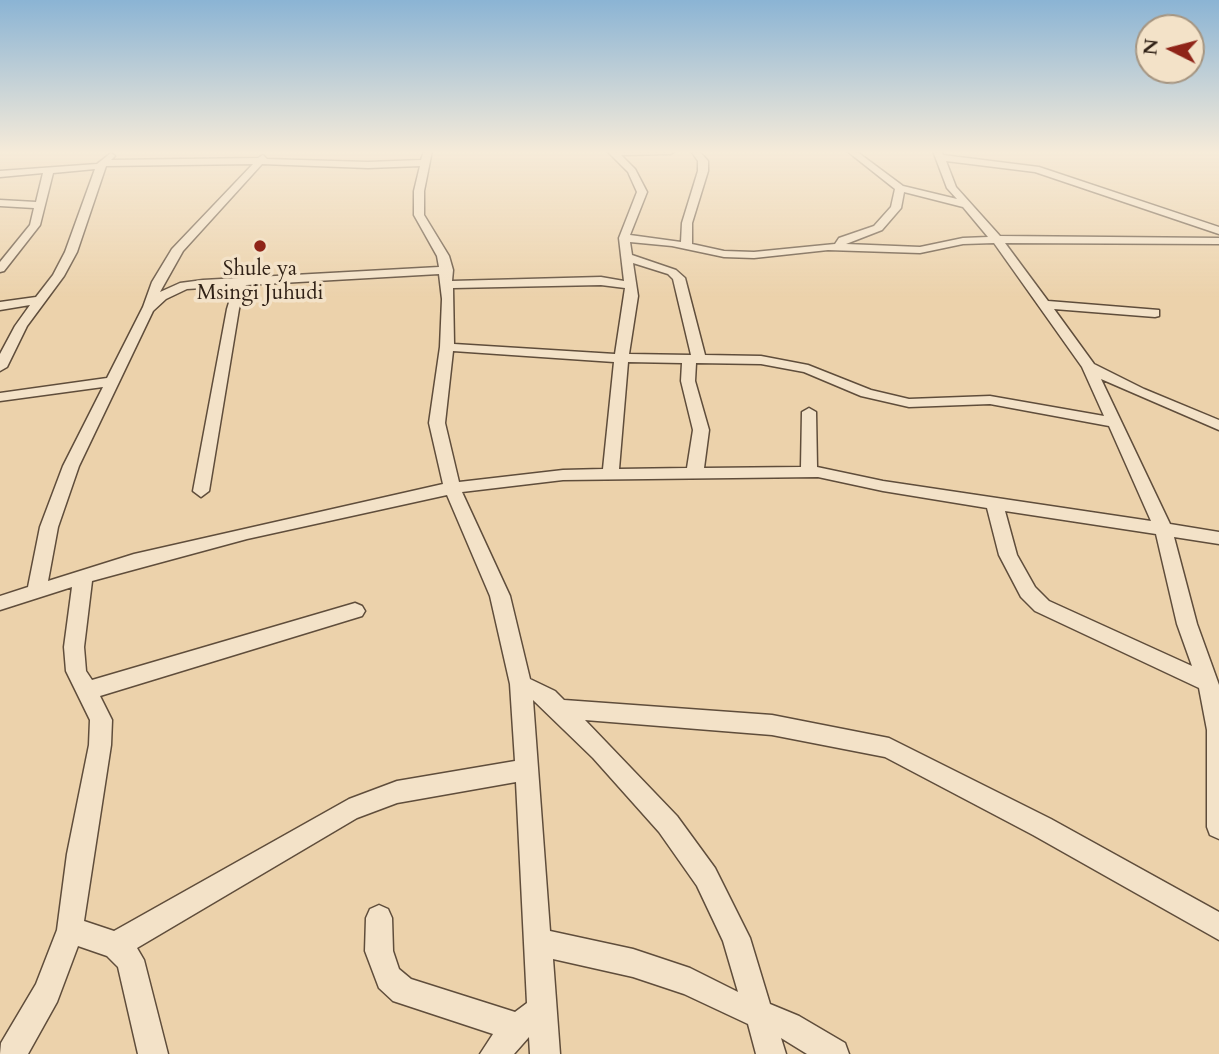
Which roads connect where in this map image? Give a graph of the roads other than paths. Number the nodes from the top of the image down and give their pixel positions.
1 (42, 200) edge
2 (90, 200) edge
3 (224, 200) edge
4 (419, 200) edge
5 (639, 200) edge
6 (694, 200) edge
7 (898, 200) edge
8 (948, 200) edge
9 (963, 200) edge
10 (1130, 200) edge
11 (0, 203) edge
12 (41, 205) junction
13 (967, 205) junction
14 (1219, 230) edge
15 (624, 238) junction
16 (997, 240) junction
17 (1219, 241) edge
18 (686, 245) junction
19 (839, 247) junction
20 (627, 257) junction
21 (0, 269) edge
22 (447, 278) junction
23 (241, 282) junction
24 (632, 286) junction
25 (40, 300) junction
26 (1044, 304) junction
27 (0, 306) edge
28 (148, 309) junction
29 (1155, 313) dead end
30 (447, 347) junction
31 (621, 359) junction
32 (694, 359) junction
33 (0, 367) edge
34 (1088, 367) junction
35 (114, 381) junction
36 (0, 397) edge
37 (809, 412) dead end
38 (1111, 422) junction
39 (1219, 425) edge
40 (695, 471) junction
41 (809, 471) junction
42 (611, 473) junction
43 (452, 488) junction
44 (201, 491) dead end
45 (995, 504) junction
46 (1163, 528) junction
47 (1219, 538) edge
48 (83, 577) junction
49 (36, 592) junction
50 (0, 603) edge
51 (355, 611) dead end
52 (1208, 682) junction
53 (522, 684) junction
54 (86, 691) junction
55 (559, 709) junction
56 (527, 769) junction
57 (1219, 827) edge
58 (379, 918) dead end
59 (1219, 926) edge
60 (70, 930) junction
61 (538, 942) junction
62 (117, 945) junction
63 (542, 1009) junction
64 (759, 1013) junction
65 (518, 1027) junction
66 (12, 1054) edge
67 (153, 1054) edge
68 (495, 1054) edge
69 (545, 1054) edge
70 (771, 1054) edge
71 (834, 1054) edge

1 - 12 street
2 - 25 street
3 - 28 street
4 - 22 street
5 - 15 street
6 - 18 street
7 - 19 street
8 - 13 street
9 - 13 street
10 - 14 street
11 - 12 street
12 - 21 street
13 - 16 street
15 - 18 street
15 - 20 street
16 - 17 street
16 - 19 street
16 - 26 street
18 - 19 street
20 - 24 street
20 - 32 street
22 - 23 street
22 - 24 street
22 - 30 street
23 - 28 street
23 - 44 street
24 - 31 street
25 - 27 street
25 - 33 street
26 - 29 street
26 - 34 street
28 - 35 street
30 - 31 street
30 - 43 street
31 - 32 street
31 - 42 street
32 - 38 street
32 - 40 street
34 - 38 street
34 - 39 street
35 - 36 street
35 - 49 street
37 - 41 street
38 - 46 street
40 - 41 street
40 - 42 street
41 - 45 street
42 - 43 street
43 - 48 street
43 - 53 street
45 - 46 street
45 - 52 street
46 - 47 street
46 - 52 street
48 - 49 street
48 - 54 street
49 - 50 street
51 - 54 street
52 - 57 street
53 - 55 street
53 - 56 street
54 - 60 street
55 - 59 street
55 - 64 street
56 - 61 street
56 - 62 street
58 - 65 street
60 - 62 street
60 - 66 street
61 - 63 street
61 - 64 street
62 - 67 street
63 - 65 street
63 - 69 street
64 - 70 street
64 - 71 street
65 - 68 street

